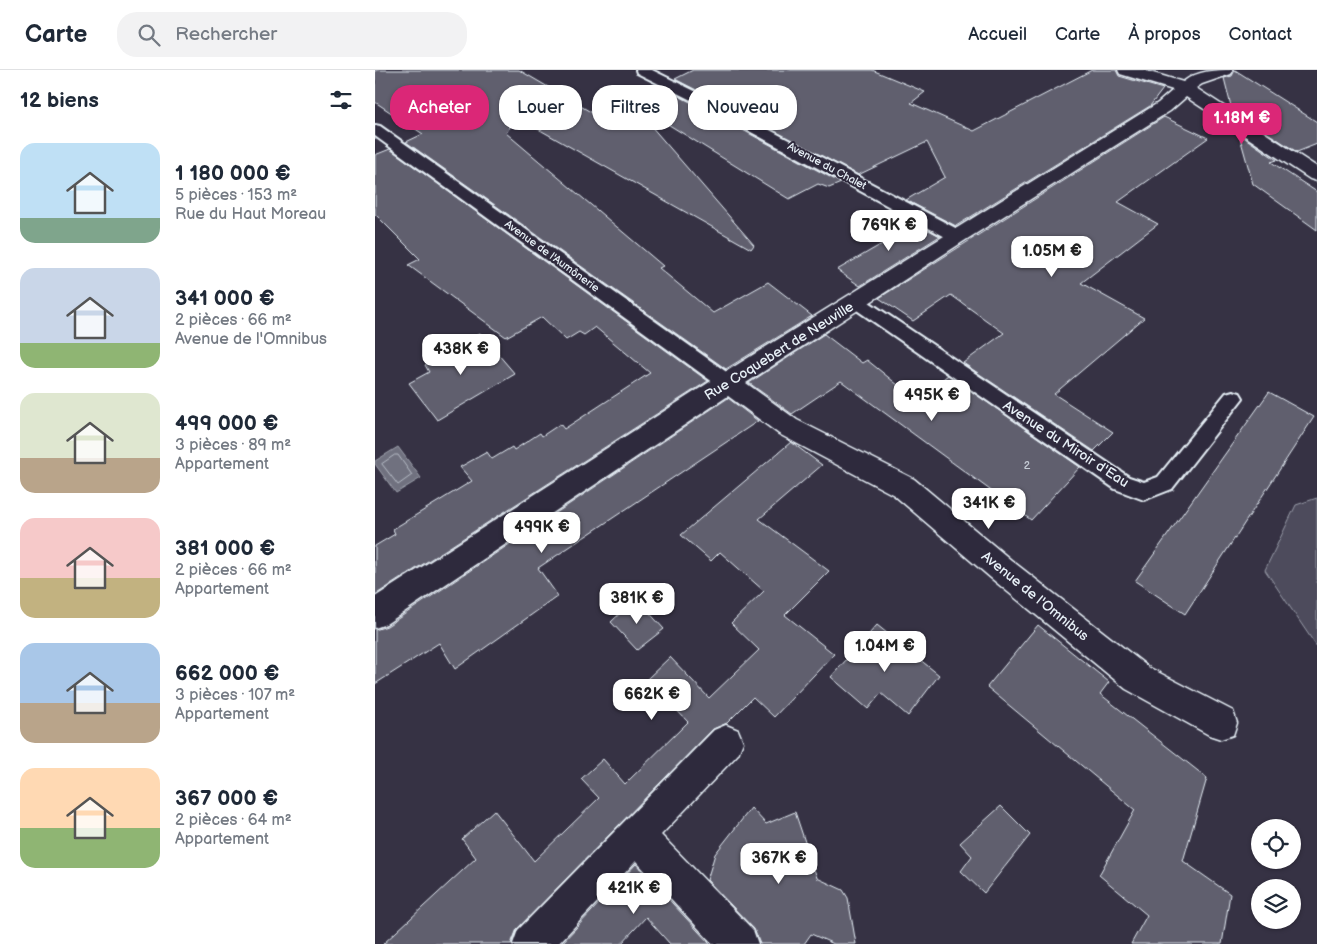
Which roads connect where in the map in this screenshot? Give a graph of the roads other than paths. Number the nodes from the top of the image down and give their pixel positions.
1 (642, 70) edge
2 (1126, 70) edge
3 (1225, 70) edge
4 (1183, 88) junction
5 (375, 129) edge
6 (1317, 175) edge
7 (957, 236) junction
8 (857, 302) junction
9 (728, 383) junction
10 (1233, 398) dead end
11 (375, 614) edge
12 (1221, 723) dead end
13 (727, 742) dead end
14 (637, 836) junction
15 (533, 944) edge
16 (739, 944) edge

1 - 7 lane, Avenue du Chalet
2 - 4 street
3 - 4 street, Rue Coquebert de Neuville
4 - 6 street
4 - 7 street, Rue Coquebert de Neuville
5 - 9 lane, Avenue de l'Aumônerie
7 - 8 street, Rue Coquebert de Neuville
8 - 9 street, Rue Coquebert de Neuville
8 - 10 lane, Avenue du Miroir d'Eau
9 - 11 street, Rue Coquebert de Neuville
9 - 12 street, Avenue de l'Omnibus
13 - 14 street
14 - 15 street
14 - 16 street

